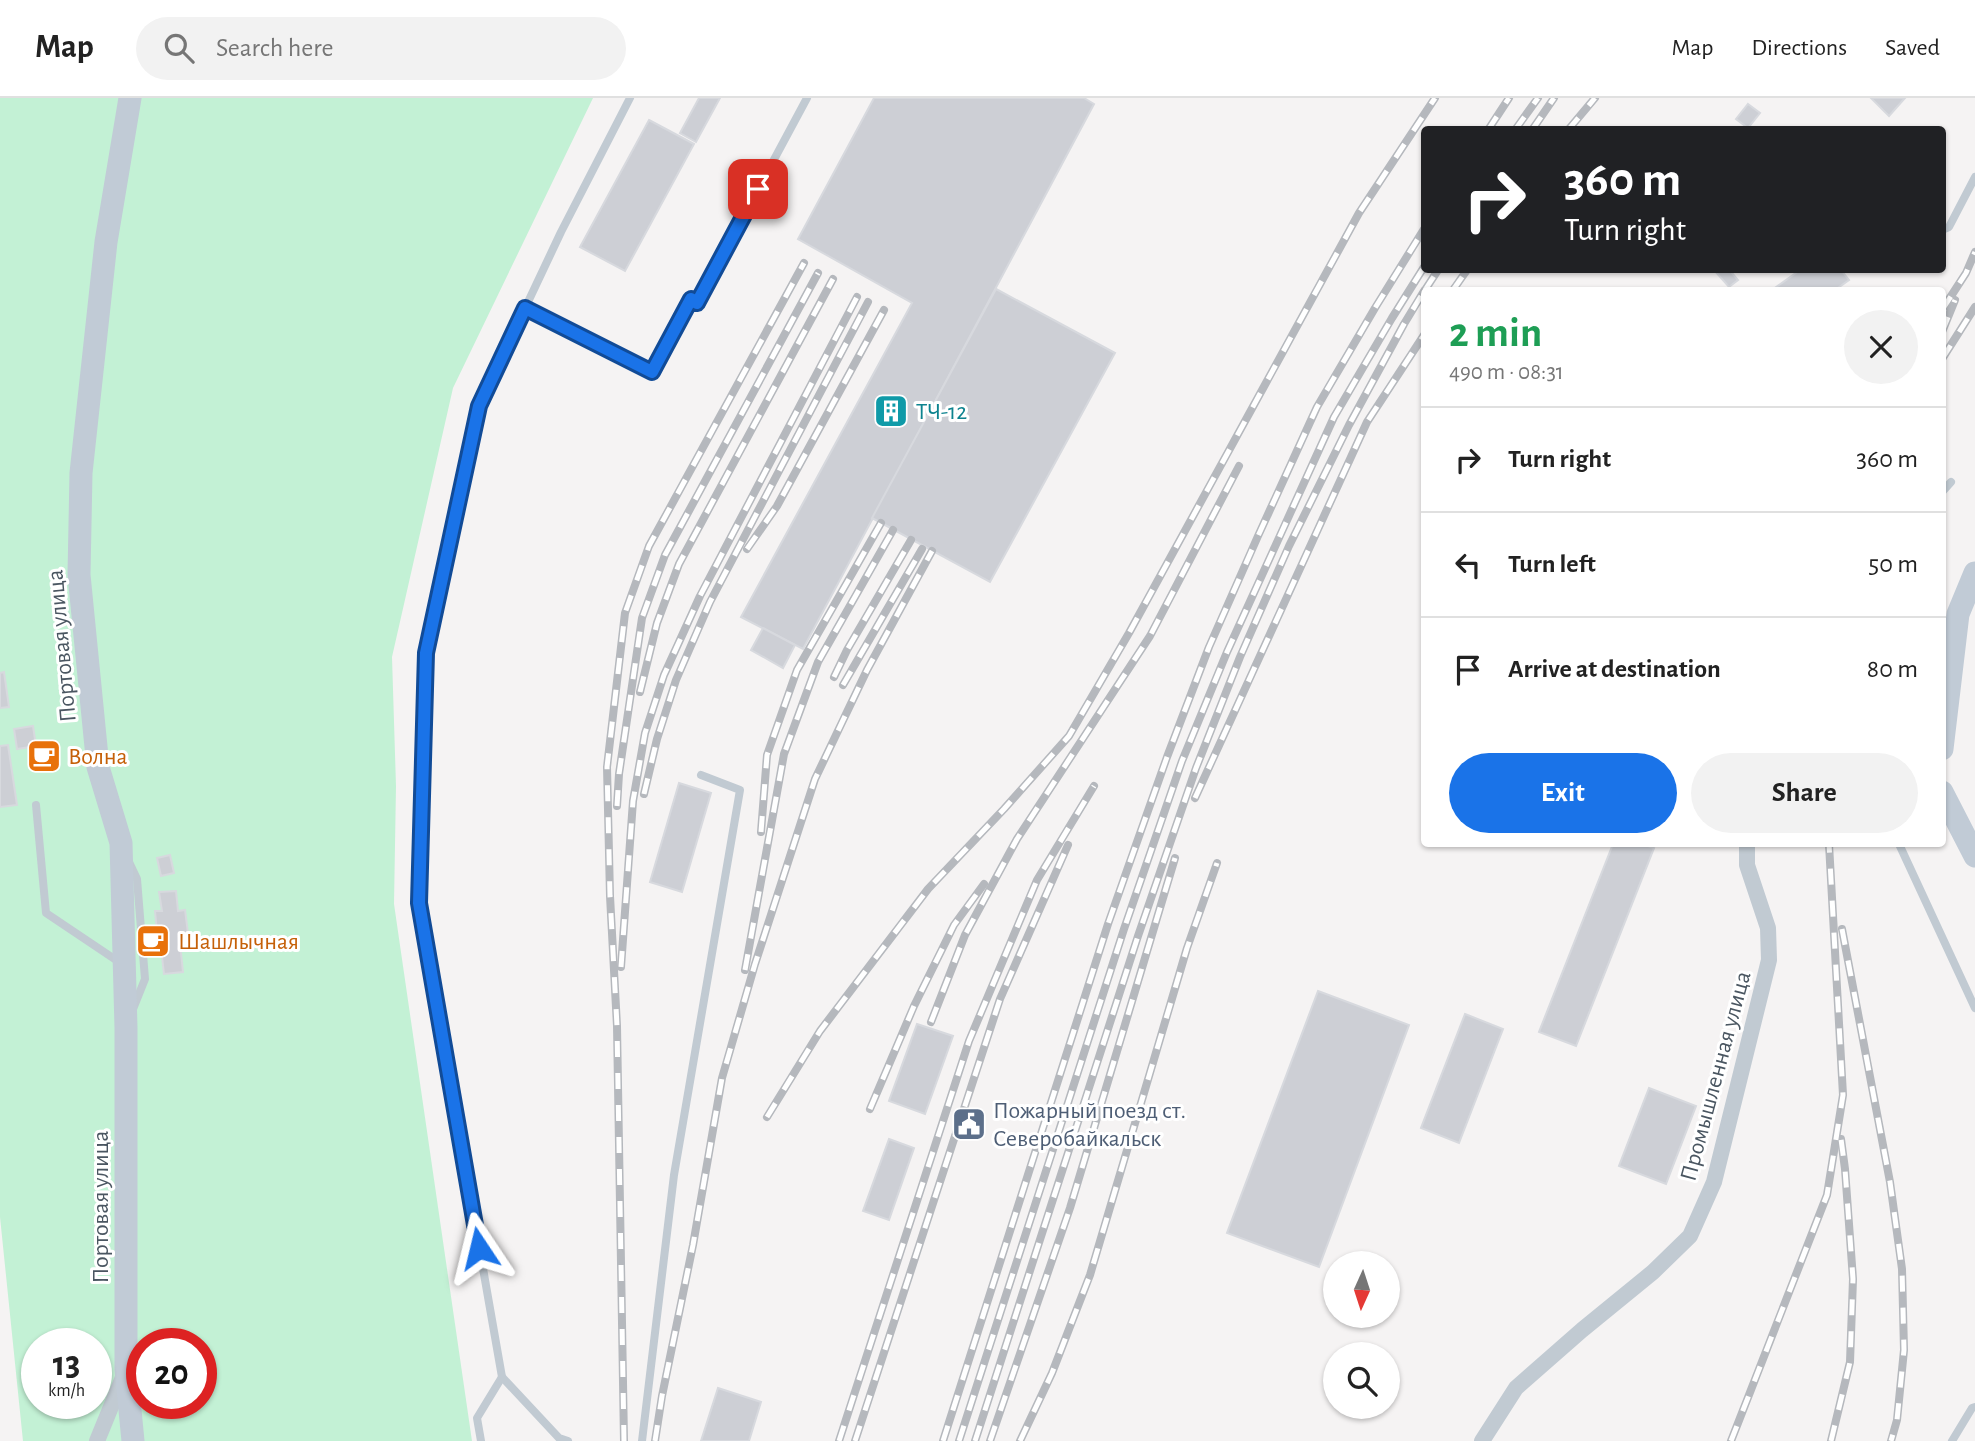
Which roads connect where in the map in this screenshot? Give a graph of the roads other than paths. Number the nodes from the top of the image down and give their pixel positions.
1 (130, 98) edge
2 (630, 98) edge
3 (807, 98) edge
4 (1975, 177) edge
5 (1946, 228) edge
6 (525, 308) junction
7 (1951, 482) dead end
8 (1946, 488) edge
9 (1975, 573) edge
10 (1946, 715) edge
11 (701, 775) dead end
12 (1946, 800) edge
13 (36, 805) dead end
14 (121, 843) junction
15 (1746, 847) edge
16 (1900, 847) edge
17 (1975, 856) edge
18 (124, 965) junction
19 (1975, 1008) edge
20 (125, 1028) junction
21 (126, 1369) joint
22 (502, 1377) junction
23 (1975, 1407) edge
24 (131, 1419) edge
25 (97, 1441) edge
26 (133, 1441) edge
27 (481, 1441) edge
28 (568, 1441) edge
29 (642, 1441) edge
30 (1482, 1441) edge
31 (1952, 1441) edge

1 - 14 main road, Портовая улица
2 - 6 lane
3 - 6 lane
4 - 5 lane
6 - 22 lane
7 - 8 lane
9 - 10 main road
11 - 29 lane
12 - 17 main road
13 - 18 lane
14 - 18 main road, Портовая улица
14 - 20 lane
15 - 30 street, Промышленная улица
16 - 19 lane
18 - 20 main road, Портовая улица
20 - 21 main road, Портовая улица
21 - 25 street
22 - 27 lane
22 - 28 lane
23 - 31 lane
24 - 26 main road, Портовая улица

